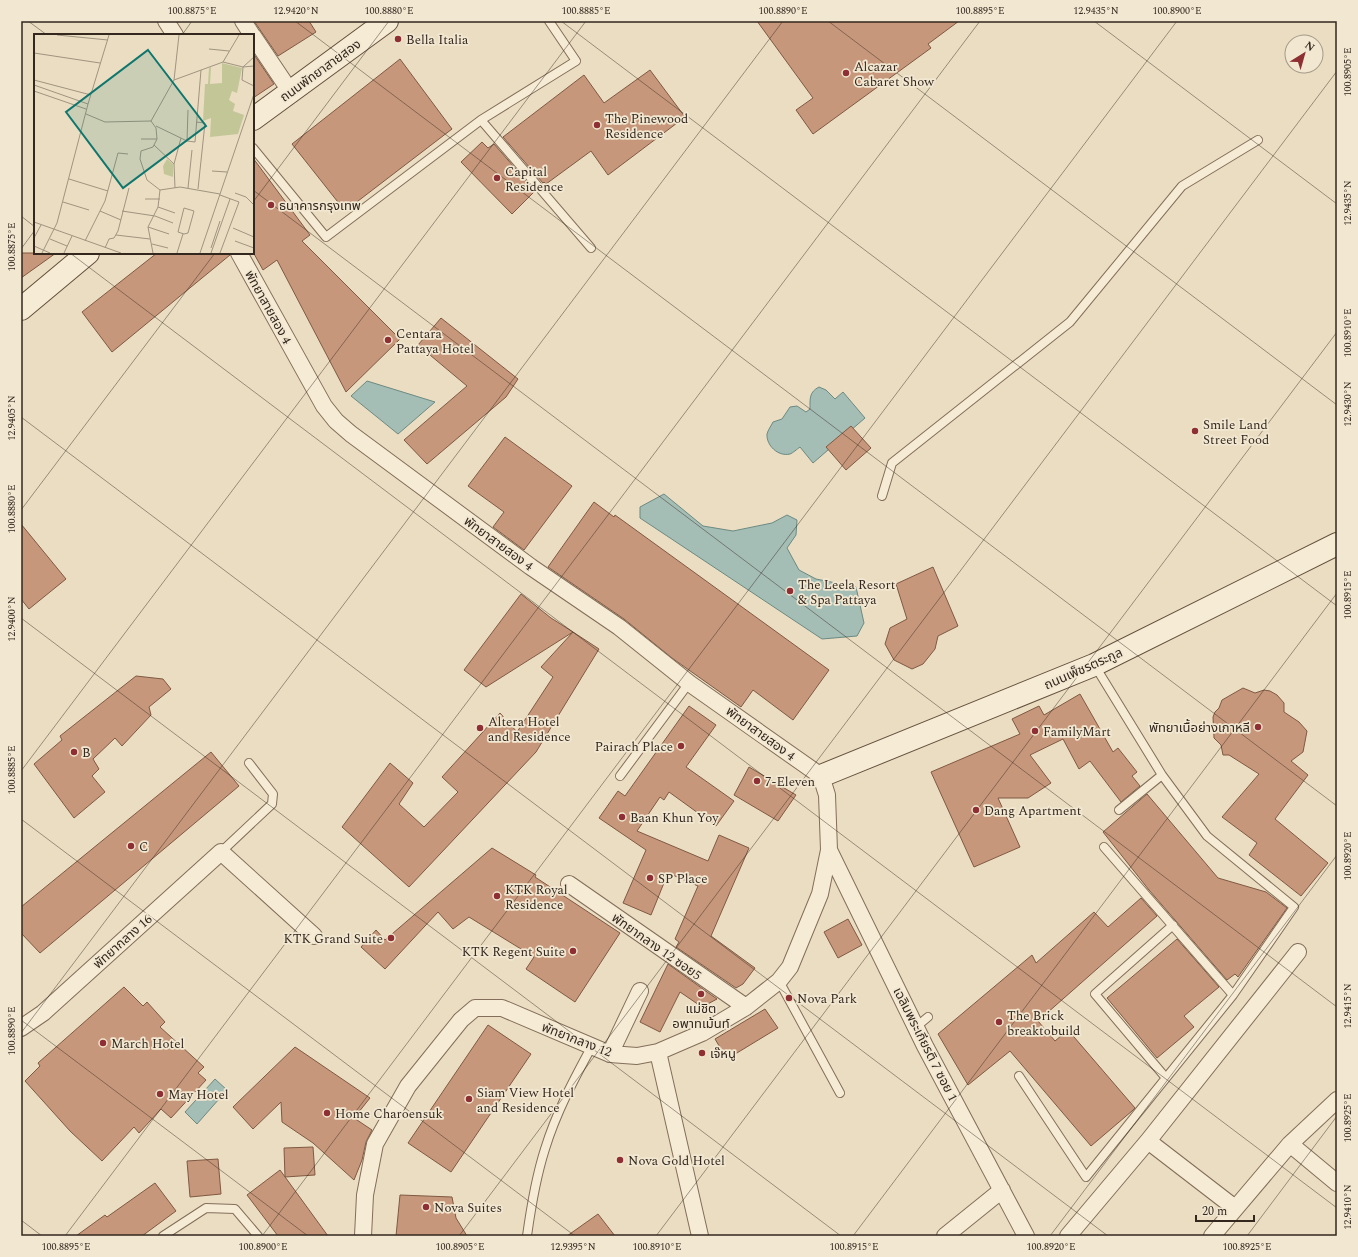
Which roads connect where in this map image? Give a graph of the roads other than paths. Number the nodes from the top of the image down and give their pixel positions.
1 (166, 21) edge
2 (243, 21) edge
3 (387, 21) edge
4 (549, 21) edge
5 (174, 34) edge
6 (252, 34) edge
7 (254, 37) edge
8 (290, 91) junction
9 (254, 118) edge
10 (481, 120) junction
11 (1258, 140) dead end
12 (254, 149) edge
13 (590, 248) dead end
14 (87, 254) edge
15 (240, 254) edge
16 (21, 309) edge
17 (882, 496) dead end
18 (1337, 544) edge
19 (1094, 665) junction
20 (689, 683) junction
21 (249, 763) dead end
22 (1162, 775) junction
23 (620, 776) dead end
24 (821, 776) junction
25 (1119, 810) dead end
26 (1104, 847) dead end
27 (829, 850) junction
28 (221, 852) junction
29 (569, 884) dead end
30 (1173, 926) junction
31 (314, 936) dead end
32 (1298, 952) dead end
33 (779, 981) junction
34 (640, 991) dead end
35 (1233, 995) junction
36 (746, 1007) junction
37 (928, 1016) dead end
38 (916, 1027) junction
39 (21, 1028) edge
40 (592, 1046) junction
41 (658, 1052) junction
42 (610, 1054) junction
43 (1019, 1076) dead end
44 (1166, 1078) junction
45 (840, 1093) dead end
46 (1337, 1100) edge
47 (1148, 1141) junction
48 (1290, 1144) junction
49 (1337, 1183) edge
50 (1002, 1190) junction
51 (1235, 1208) junction
52 (163, 1236) edge
53 (258, 1236) edge
54 (363, 1236) edge
55 (527, 1236) edge
56 (700, 1236) edge
57 (945, 1236) edge
58 (1026, 1236) edge
59 (1068, 1236) edge
60 (1212, 1236) edge

1 - 5 street
2 - 6 street
3 - 8 street, ถนนพัทยาสายสอง
4 - 10 lane
7 - 8 street
8 - 9 street, ถนนพัทยาสายสอง
10 - 12 lane
10 - 13 lane
11 - 17 lane
14 - 16 street
15 - 20 street, พัทยาสายสอง 4
18 - 19 street, ถนนเพ็ชรตระกูล
19 - 22 lane
19 - 24 street, ถนนเพ็ชรตระกูล
20 - 23 lane
20 - 24 street, พัทยาสายสอง 4
21 - 28 lane
22 - 25 lane
22 - 35 lane
24 - 27 street, พัทยากลาง 12
26 - 30 lane
27 - 33 street, พัทยากลาง 12
27 - 38 street, เฉลิมพระเกียรติ 7 ซอย 1
28 - 31 street
28 - 39 street, พัทยากลาง 16
29 - 36 street, พัทยากลาง 12 ซอย5
30 - 35 lane
30 - 44 lane
32 - 47 street
33 - 36 street, พัทยากลาง 12
33 - 45 lane
34 - 42 street
35 - 44 lane
36 - 41 street, พัทยากลาง 12
37 - 38 lane
38 - 50 street, เฉลิมพระเกียรติ 7 ซอย 1
40 - 42 street, พัทยากลาง 12
40 - 54 street, พัทยากลาง 12
40 - 55 lane
41 - 42 street, พัทยากลาง 12
41 - 56 street
43 - 44 lane
46 - 48 street
47 - 51 street
47 - 59 street
48 - 49 street
48 - 51 street
50 - 57 street
50 - 58 street, เฉลิมพระเกียรติ 7 ซอย 1
51 - 60 street
52 - 53 lane

